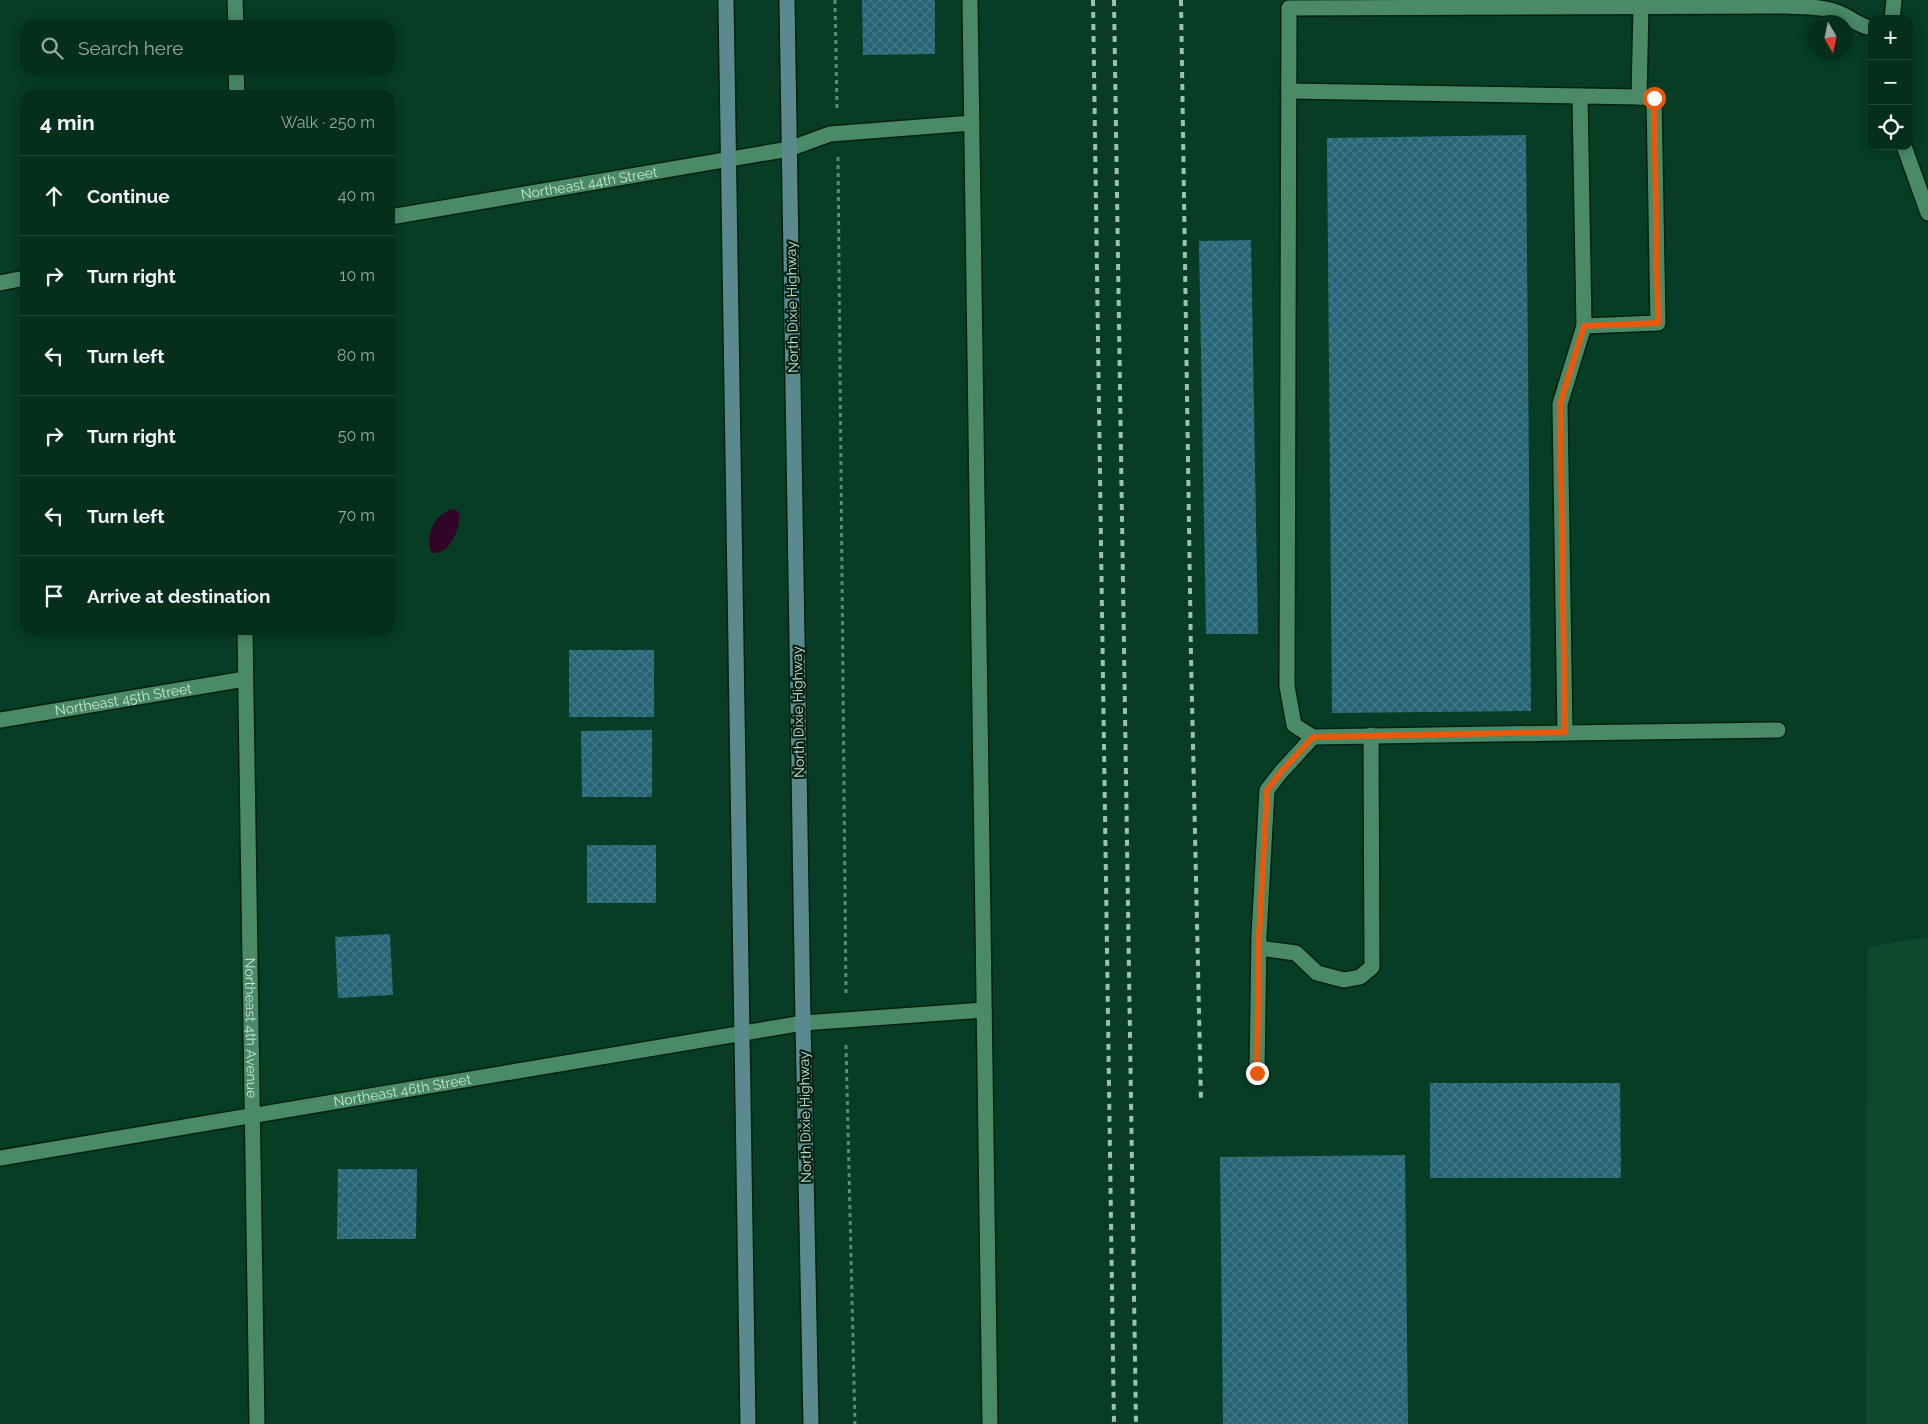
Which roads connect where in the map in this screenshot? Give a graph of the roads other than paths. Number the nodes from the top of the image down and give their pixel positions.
1 (235, 0) edge
2 (726, 0) edge
3 (787, 0) edge
4 (970, 0) edge
5 (1894, 0) edge
6 (1454, 3) edge
7 (1641, 6) junction
8 (1892, 15) edge
9 (236, 20) edge
10 (1868, 28) edge
11 (236, 75) edge
12 (236, 90) edge
13 (1289, 91) junction
14 (1580, 96) junction
15 (1639, 97) junction
16 (972, 123) junction
17 (789, 150) junction
18 (1905, 150) edge
19 (728, 159) junction
20 (1928, 213) edge
21 (395, 216) edge
22 (20, 279) edge
23 (0, 283) edge
24 (1584, 326) junction
25 (245, 635) edge
26 (246, 679) junction
27 (0, 720) edge
28 (1778, 730) dead end
29 (1565, 732) junction
30 (1371, 735) junction
31 (1313, 737) junction
32 (1259, 948) junction
33 (984, 1010) junction
34 (803, 1023) junction
35 (742, 1033) junction
36 (1257, 1073) dead end
37 (252, 1115) junction
38 (0, 1158) edge
39 (257, 1424) edge
40 (748, 1424) edge
41 (811, 1424) edge
42 (990, 1424) edge

1 - 9 street
2 - 19 main road
3 - 17 main road, North Dixie Highway
4 - 16 street
5 - 8 street
6 - 7 street
6 - 13 street
7 - 10 street
7 - 15 street
11 - 12 street
13 - 14 street
13 - 31 street
14 - 15 street
14 - 24 street
15 - 24 street
16 - 17 street, Northeast 44th Street
16 - 33 street
17 - 19 street, Northeast 44th Street
17 - 34 main road, North Dixie Highway
18 - 20 street
19 - 21 street, Northeast 44th Street
19 - 35 main road
22 - 23 street
24 - 29 street
25 - 26 street, Northeast 4th Avenue
26 - 27 street, Northeast 45th Street
26 - 37 street, Northeast 4th Avenue
28 - 29 street
29 - 30 street
30 - 31 street
30 - 32 street
31 - 32 street
32 - 36 street
33 - 34 street, Northeast 46th Street
33 - 42 street
34 - 35 street, Northeast 46th Street
34 - 41 main road, North Dixie Highway
35 - 37 street, Northeast 46th Street
35 - 40 main road
37 - 38 street, Northeast 46th Street
37 - 39 street, Northeast 4th Avenue

